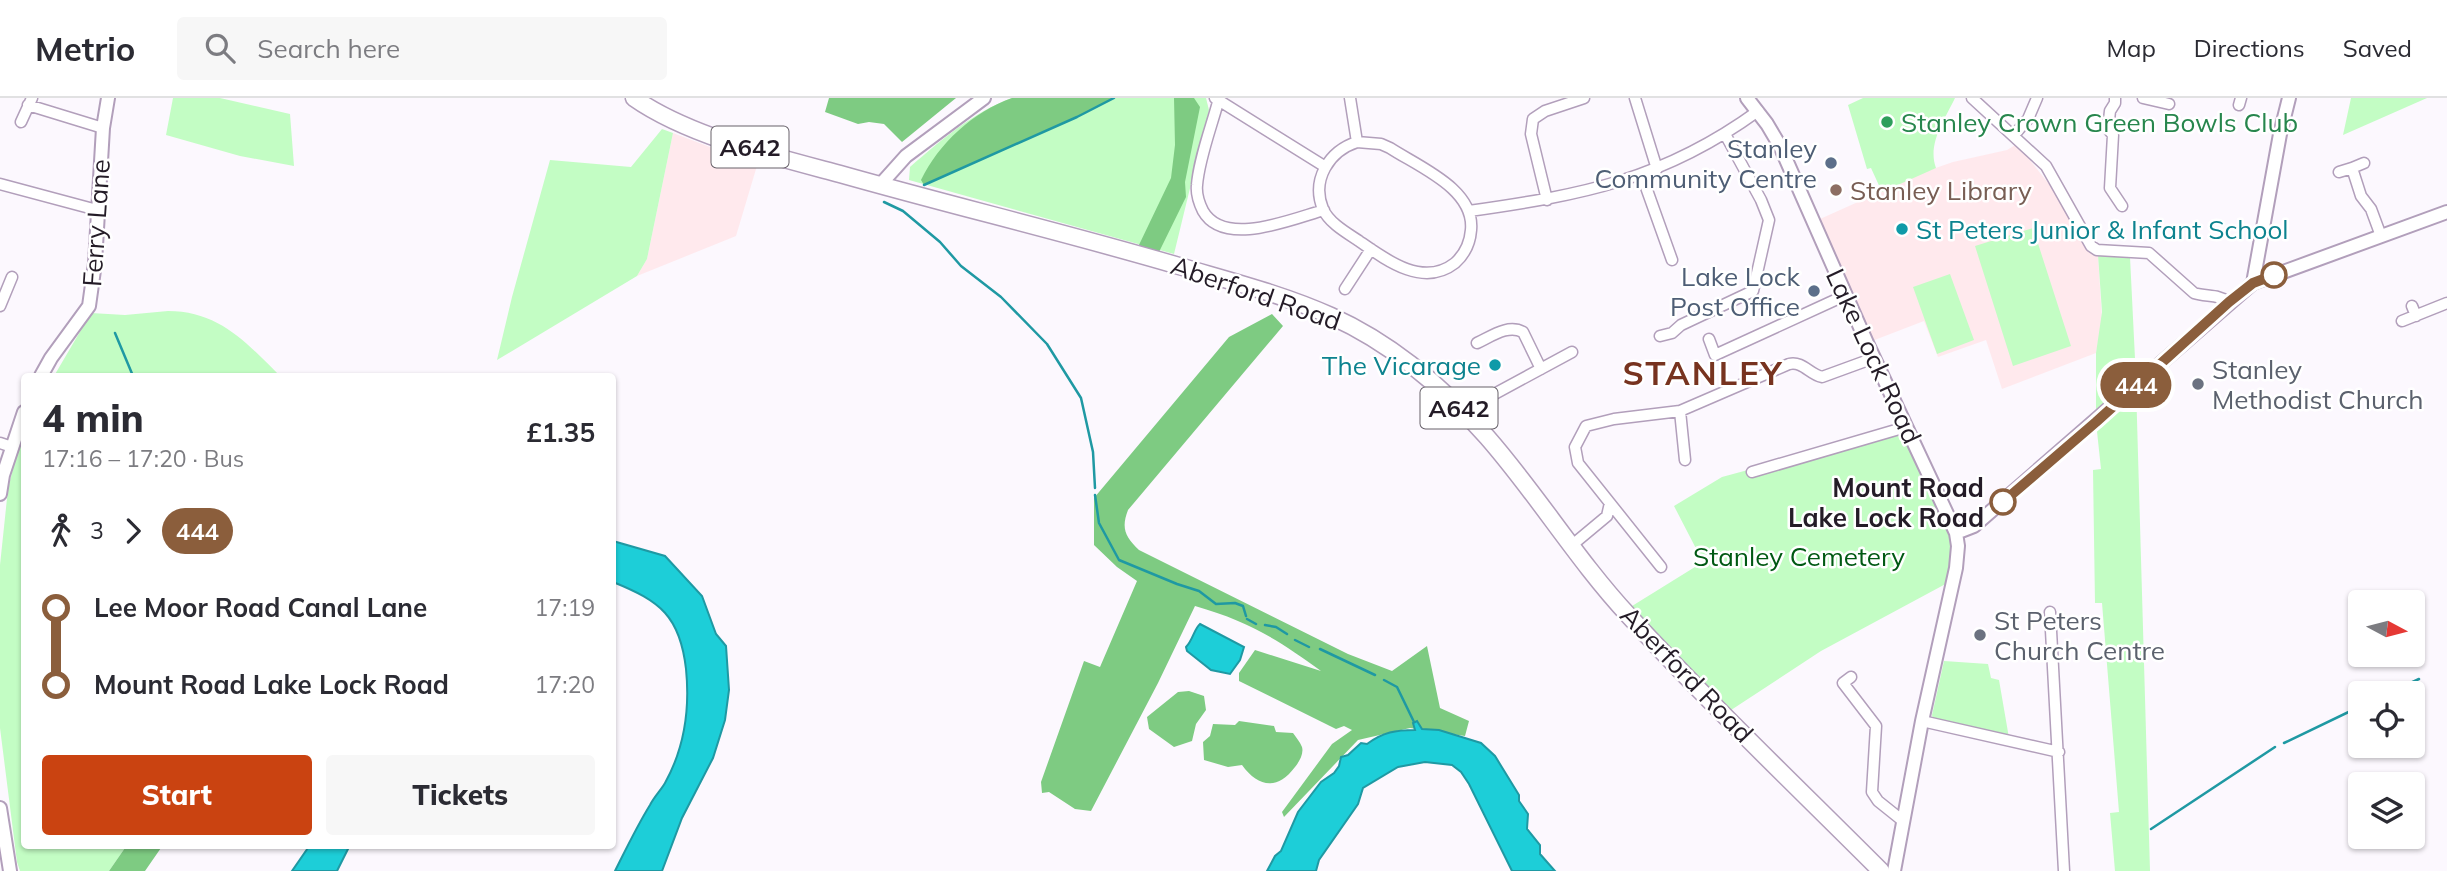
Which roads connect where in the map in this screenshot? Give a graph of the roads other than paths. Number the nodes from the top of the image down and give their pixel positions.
1 (108, 98) edge
2 (634, 98) edge
3 (984, 98) edge
4 (1350, 98) edge
5 (1584, 98) edge
6 (1635, 98) edge
7 (1747, 98) edge
8 (1972, 98) edge
9 (2037, 98) edge
10 (2143, 98) edge
11 (2289, 98) edge
12 (1216, 100) edge
13 (30, 101) edge
14 (2115, 101) edge
15 (2169, 104) dead end
16 (1758, 111) junction
17 (21, 121) dead end
18 (103, 128) junction
19 (1725, 134) junction
20 (2014, 135) junction
21 (1357, 142) junction
22 (2364, 163) dead end
23 (1324, 166) junction
24 (2352, 168) junction
25 (1657, 169) junction
26 (2339, 172) dead end
27 (1642, 176) junction
28 (0, 184) edge
29 (880, 185) junction
30 (1547, 200) junction
31 (2122, 206) dead end
32 (97, 210) junction
33 (1324, 210) junction
34 (1469, 211) junction
35 (2447, 212) edge
36 (2381, 236) junction
37 (1371, 249) junction
38 (1672, 260) dead end
39 (12, 278) dead end
40 (2253, 283) junction
41 (1345, 289) dead end
42 (1846, 295) junction
43 (2229, 302) junction
44 (2447, 303) edge
45 (0, 306) edge
46 (2402, 321) dead end
47 (1660, 336) dead end
48 (1709, 340) dead end
49 (1477, 343) dead end
50 (1572, 352) dead end
51 (1874, 358) junction
52 (1541, 369) junction
53 (43, 373) edge
54 (1463, 411) junction
55 (1679, 411) junction
56 (21, 418) edge
57 (1906, 427) junction
58 (6, 445) edge
59 (1686, 462) dead end
60 (1752, 472) dead end
61 (0, 495) edge
62 (1609, 503) junction
63 (1956, 533) junction
64 (1571, 546) junction
65 (1661, 567) dead end
66 (2050, 612) dead end
67 (1851, 677) dead end
68 (1922, 721) junction
69 (2059, 752) junction
70 (0, 808) edge
71 (1903, 821) junction
72 (10, 871) edge
73 (1881, 871) edge
74 (1894, 871) edge
75 (2064, 871) edge

1 - 18 street, Ferry Lane
2 - 29 main road, Aberford Road / A642
3 - 29 street
4 - 21 street
5 - 30 street
6 - 25 street
7 - 16 street, Lake Lock Road
8 - 20 street
9 - 20 street
10 - 15 street
11 - 40 street
12 - 23 street
12 - 33 street
13 - 17 street
13 - 18 street
14 - 31 street
16 - 19 street
16 - 42 street, Lake Lock Road
18 - 32 street, Ferry Lane
19 - 25 street
19 - 47 street
20 - 43 street
21 - 23 street
21 - 34 street
22 - 24 street
23 - 33 street
24 - 26 street
24 - 36 street
25 - 27 street
27 - 30 street
27 - 38 street
28 - 32 street
29 - 54 main road, Aberford Road / A642
30 - 34 street
32 - 53 street, Ferry Lane
33 - 37 street
34 - 37 street
35 - 36 street
36 - 40 street
37 - 41 street
39 - 45 street
40 - 43 street
42 - 48 street
42 - 51 street, Lake Lock Road
43 - 63 street
44 - 46 street
49 - 52 street
50 - 52 street
51 - 55 street
51 - 57 street, Lake Lock Road
52 - 54 street
54 - 64 main road, Aberford Road / A642
55 - 59 street
55 - 62 street
56 - 58 street
57 - 60 street
57 - 63 street, Lake Lock Road
58 - 61 street
62 - 64 street
62 - 65 street
63 - 68 street, Lake Lock Road
64 - 73 main road, Aberford Road / A642
66 - 69 street
67 - 71 street
68 - 69 street
68 - 71 street, Lake Lock Road
69 - 75 street
70 - 72 street
71 - 74 street, Lake Lock Road

